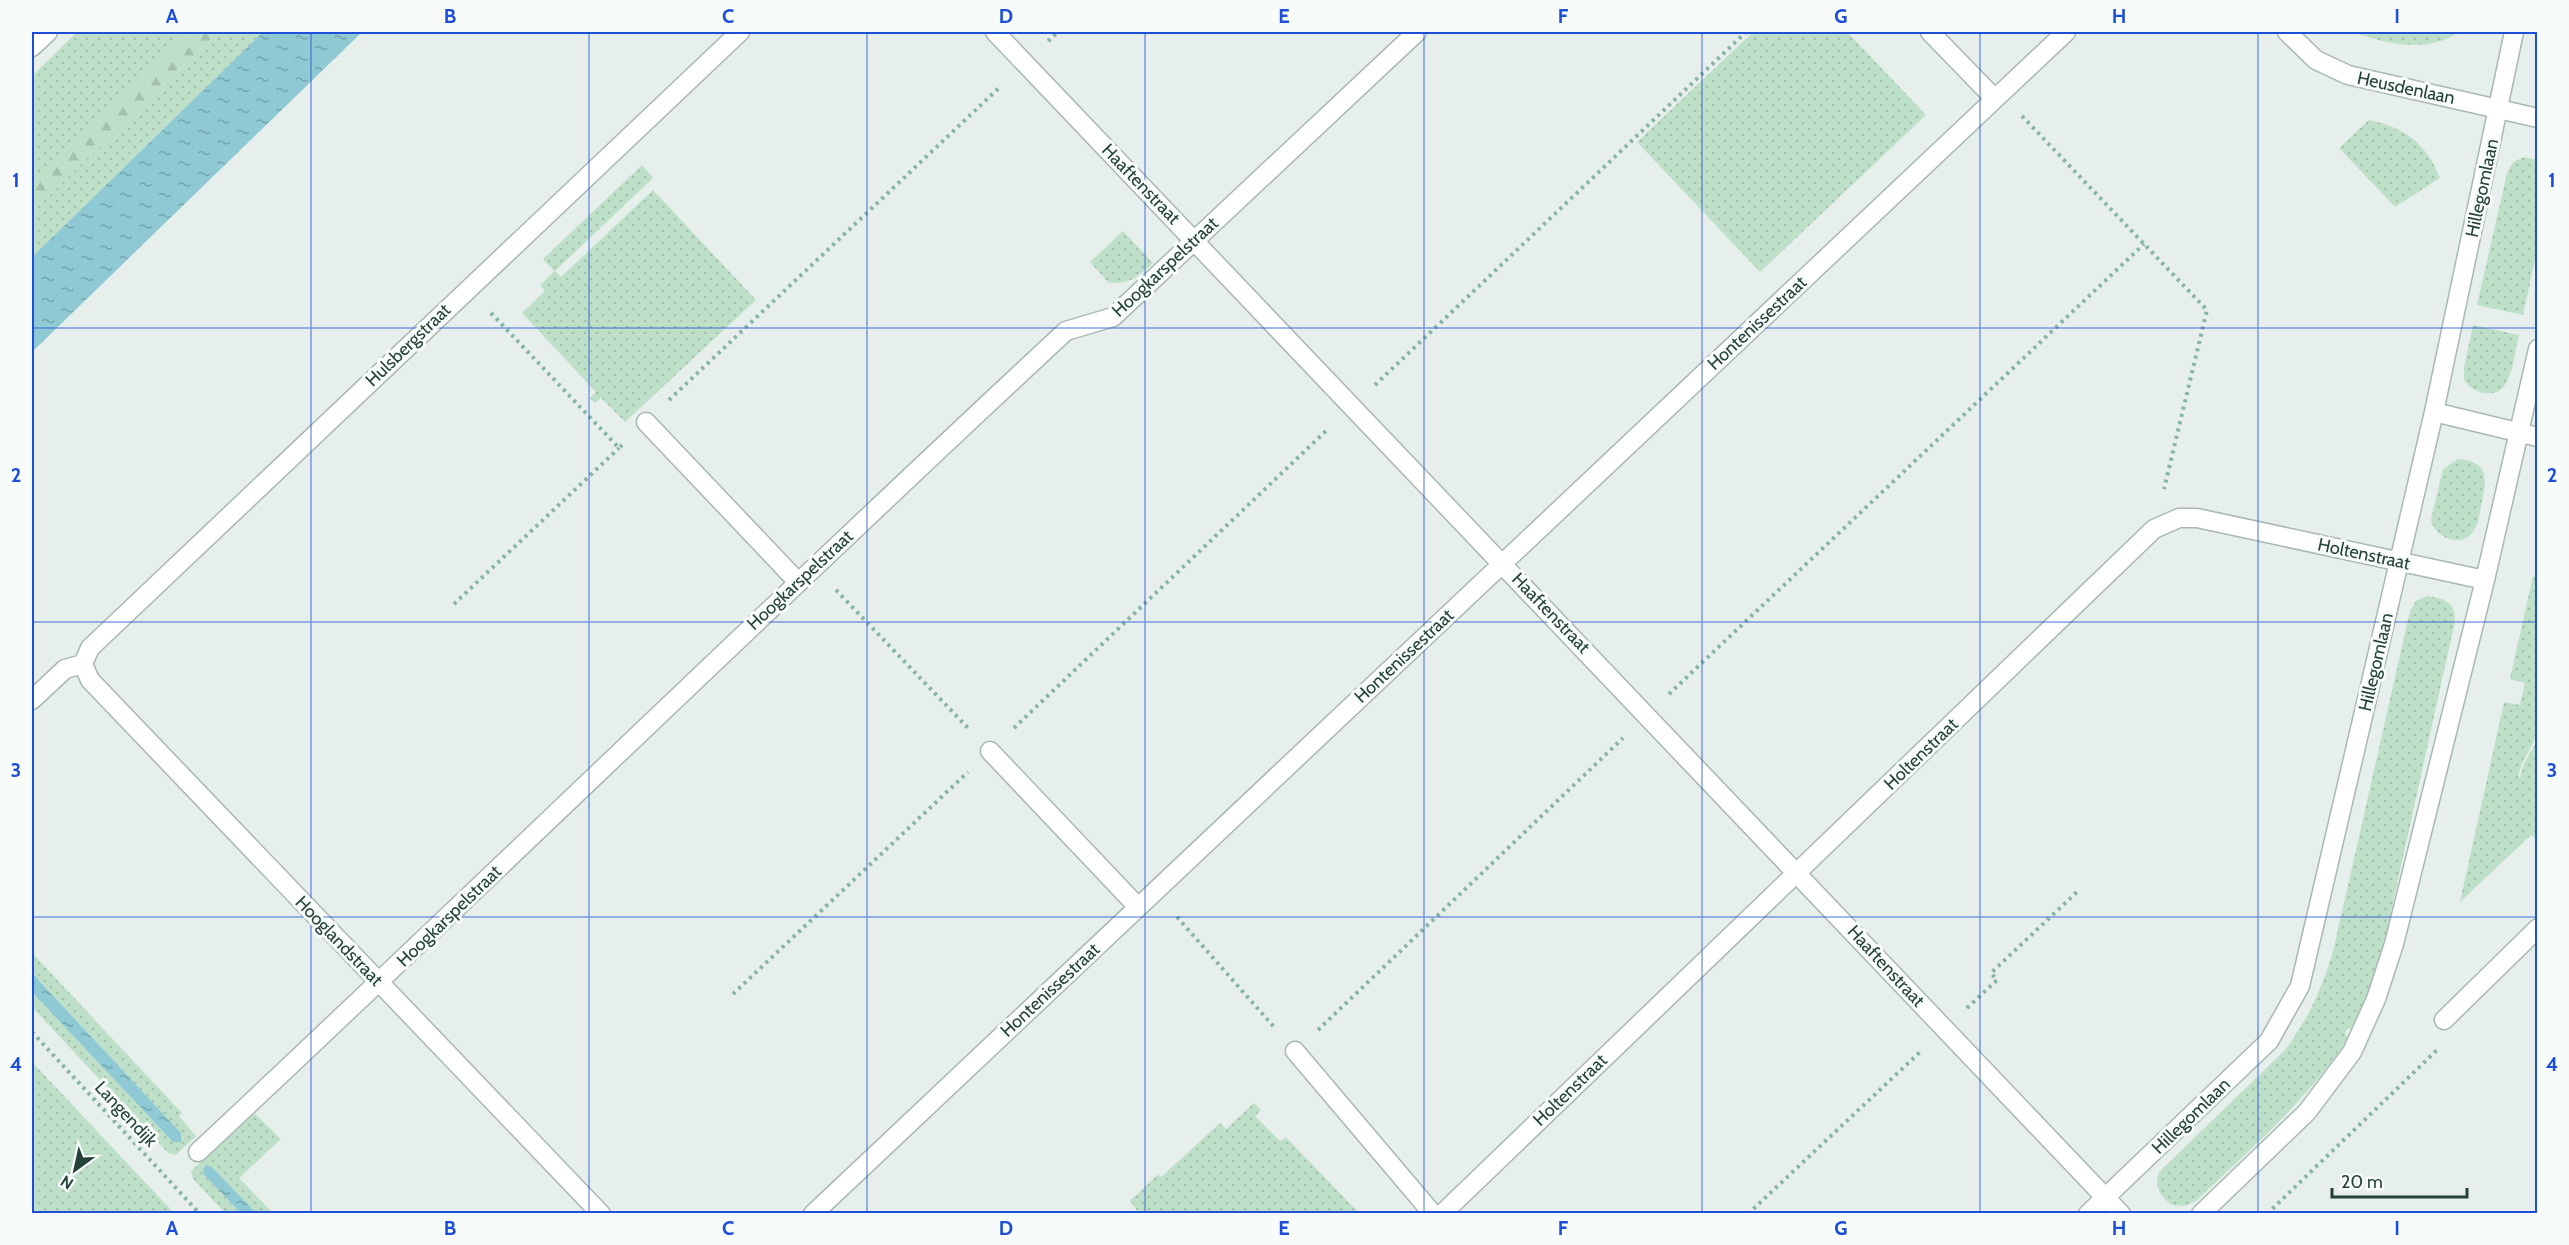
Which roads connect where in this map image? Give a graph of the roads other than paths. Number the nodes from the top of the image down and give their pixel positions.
1 (48, 32) edge
2 (740, 32) edge
3 (995, 32) edge
4 (1417, 32) edge
5 (1930, 32) edge
6 (2066, 32) edge
7 (2288, 32) edge
8 (2514, 32) edge
9 (32, 47) edge
10 (1995, 99) junction
11 (2499, 109) junction
12 (2538, 118) edge
13 (1195, 240) junction
14 (2538, 349) edge
15 (2434, 412) junction
16 (646, 423) road end
17 (2519, 433) junction
18 (2538, 437) edge
19 (2400, 562) junction
20 (1503, 563) junction
21 (2485, 580) junction
22 (797, 581) junction
23 (83, 664) junction
24 (32, 700) edge
25 (990, 752) road end
26 (1798, 872) junction
27 (1138, 907) junction
28 (2538, 928) edge
29 (379, 982) junction
30 (2444, 1020) road end
31 (1295, 1051) road end
32 (198, 1152) dead end
33 (2106, 1197) junction
34 (601, 1214) edge
35 (813, 1214) edge
36 (1433, 1214) edge
37 (1442, 1214) edge
38 (2088, 1214) edge
39 (2121, 1214) edge
40 (2200, 1214) edge

1 - 9 street
2 - 23 street, Hulsbergstraat
3 - 13 street, Haaftenstraat
4 - 13 street, Hoogkarspelstraat
5 - 10 street
6 - 10 street, Hontenissestraat
7 - 11 street, Heusdenlaan
8 - 11 street, Hillegomlaan
10 - 20 street, Hontenissestraat
11 - 12 street, Heusdenlaan
11 - 15 street, Hillegomlaan
13 - 20 street, Haaftenstraat
13 - 22 street, Hoogkarspelstraat
14 - 17 street
15 - 17 street
15 - 19 street, Hillegomlaan
16 - 22 street
17 - 18 street
17 - 21 street
19 - 21 street, Holtenstraat
19 - 26 street, Holtenstraat
19 - 33 street, Hillegomlaan
20 - 26 street, Haaftenstraat
20 - 27 street, Hontenissestraat
21 - 40 street
22 - 29 street, Hoogkarspelstraat
23 - 24 street
23 - 29 street, Hooglandstraat
25 - 27 street
26 - 33 street, Haaftenstraat
26 - 37 street, Holtenstraat
27 - 35 street, Hontenissestraat
28 - 30 street
29 - 32 street, Hoogkarspelstraat
29 - 34 street, Hooglandstraat
31 - 36 street
33 - 38 street, Hillegomlaan
33 - 39 street, Haaftenstraat

